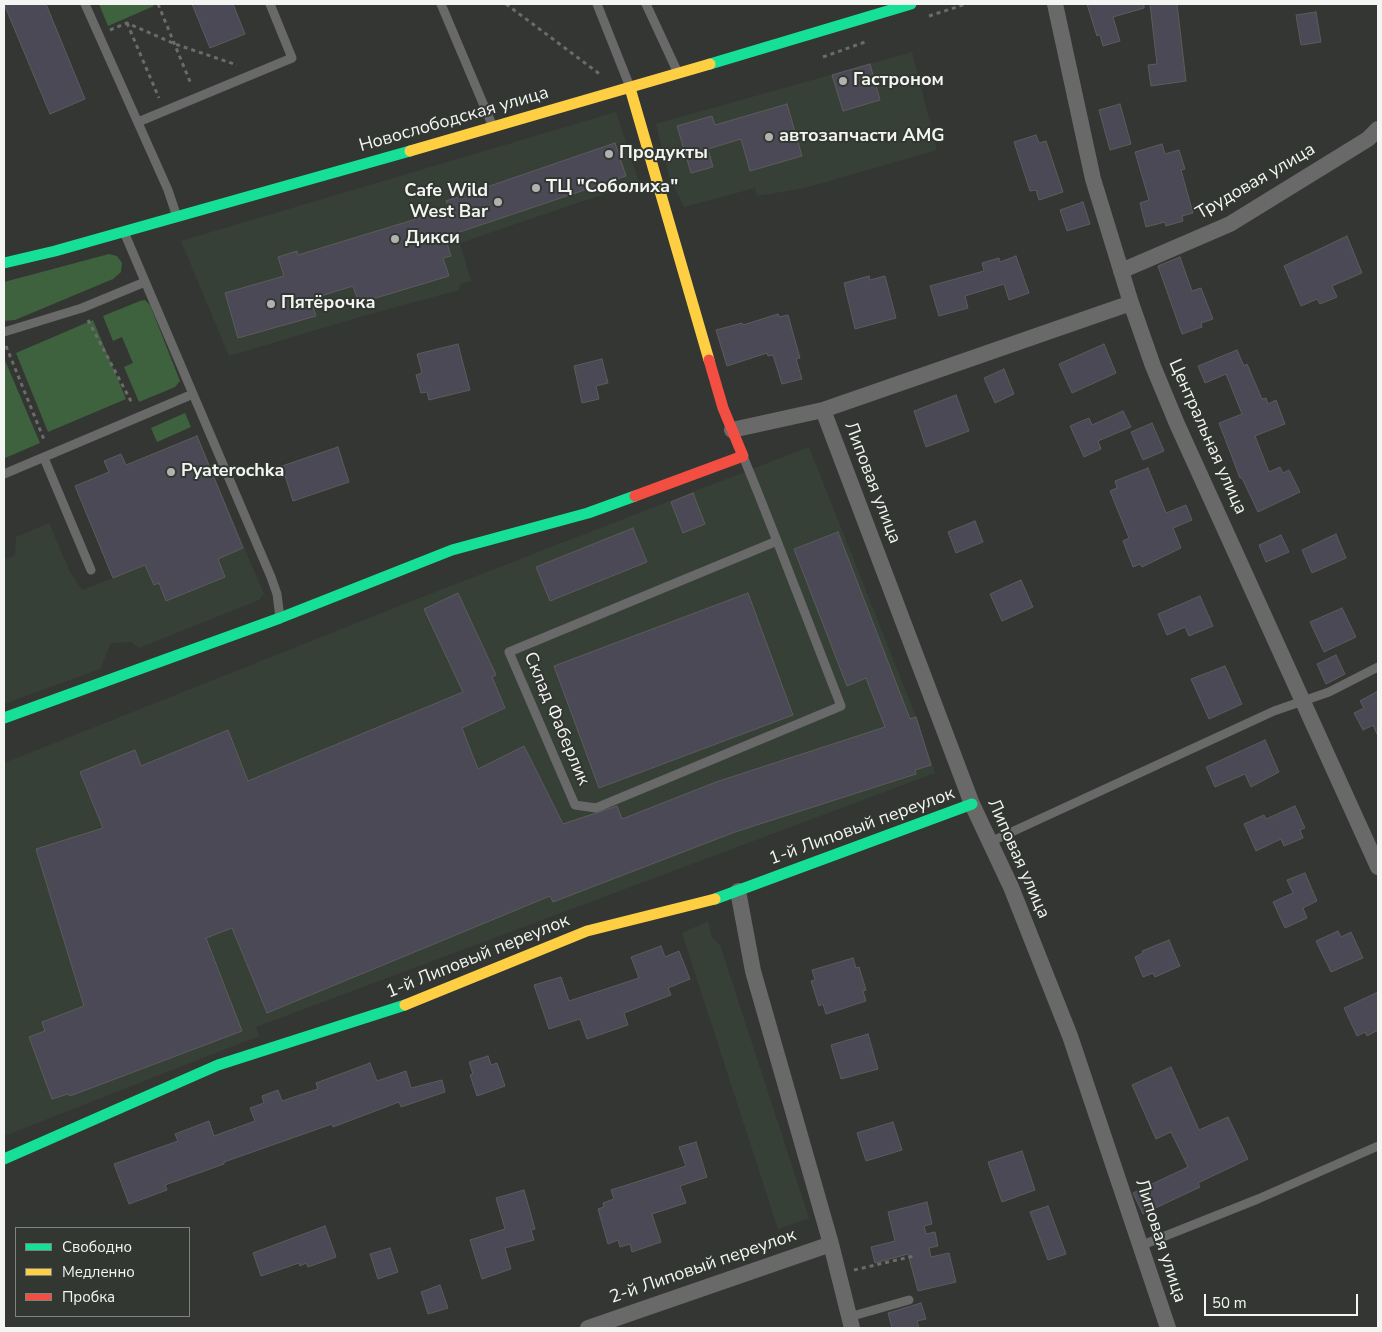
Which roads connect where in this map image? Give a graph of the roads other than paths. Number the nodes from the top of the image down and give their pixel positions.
1 (85, 4) edge
2 (270, 4) edge
3 (441, 4) edge
4 (597, 4) edge
5 (646, 4) edge
6 (912, 4) edge
7 (1055, 4) edge
8 (678, 74) junction
9 (630, 88) junction
10 (138, 122) junction
11 (493, 127) junction
12 (1378, 129) edge
13 (177, 216) junction
14 (124, 232) junction
15 (4, 263) edge
16 (1121, 271) junction
17 (145, 282) junction
18 (1131, 303) junction
19 (4, 332) edge
20 (193, 394) junction
21 (823, 410) junction
22 (732, 430) junction
23 (743, 456) junction
24 (44, 458) junction
25 (4, 474) edge
26 (777, 541) junction
27 (91, 570) dead end
28 (280, 618) junction
29 (1378, 667) edge
30 (1304, 701) junction
31 (4, 718) edge
32 (972, 804) junction
33 (990, 842) junction
34 (1378, 867) edge
35 (738, 891) junction
36 (1378, 1146) edge
37 (4, 1159) edge
38 (831, 1244) junction
39 (1140, 1246) junction
40 (909, 1300) dead end
41 (851, 1323) edge
42 (588, 1328) edge
43 (1168, 1328) edge

1 - 10 lane
2 - 10 lane
3 - 11 lane
4 - 9 lane
5 - 8 lane
6 - 8 street, Новослободская улица
7 - 16 street, Центральная улица
8 - 9 street, Новослободская улица
9 - 11 street, Новослободская улица
9 - 22 street
10 - 13 lane
11 - 13 street, Новослободская улица
12 - 16 street, Трудовая улица
13 - 14 street, Новослободская улица
14 - 15 street, Новослободская улица
14 - 17 lane
16 - 18 street, Центральная улица
17 - 19 lane
17 - 20 lane
18 - 21 street
18 - 30 street, Центральная улица
20 - 24 lane
20 - 28 lane
21 - 22 street
21 - 32 street, Липовая улица
22 - 23 street
23 - 26 lane
23 - 28 street
24 - 25 lane
24 - 27 lane
26 - 26 lane, Склад Фаберлик
28 - 31 street
29 - 30 lane
30 - 33 lane
30 - 34 street, Центральная улица
32 - 33 street, Липовая улица
32 - 35 street, 1-й Липовый переулок
33 - 39 street, Липовая улица
35 - 37 street, 1-й Липовый переулок
35 - 38 street
36 - 39 lane
38 - 41 street
38 - 42 street, 2-й Липовый переулок
39 - 43 street, Липовая улица
40 - 41 lane

